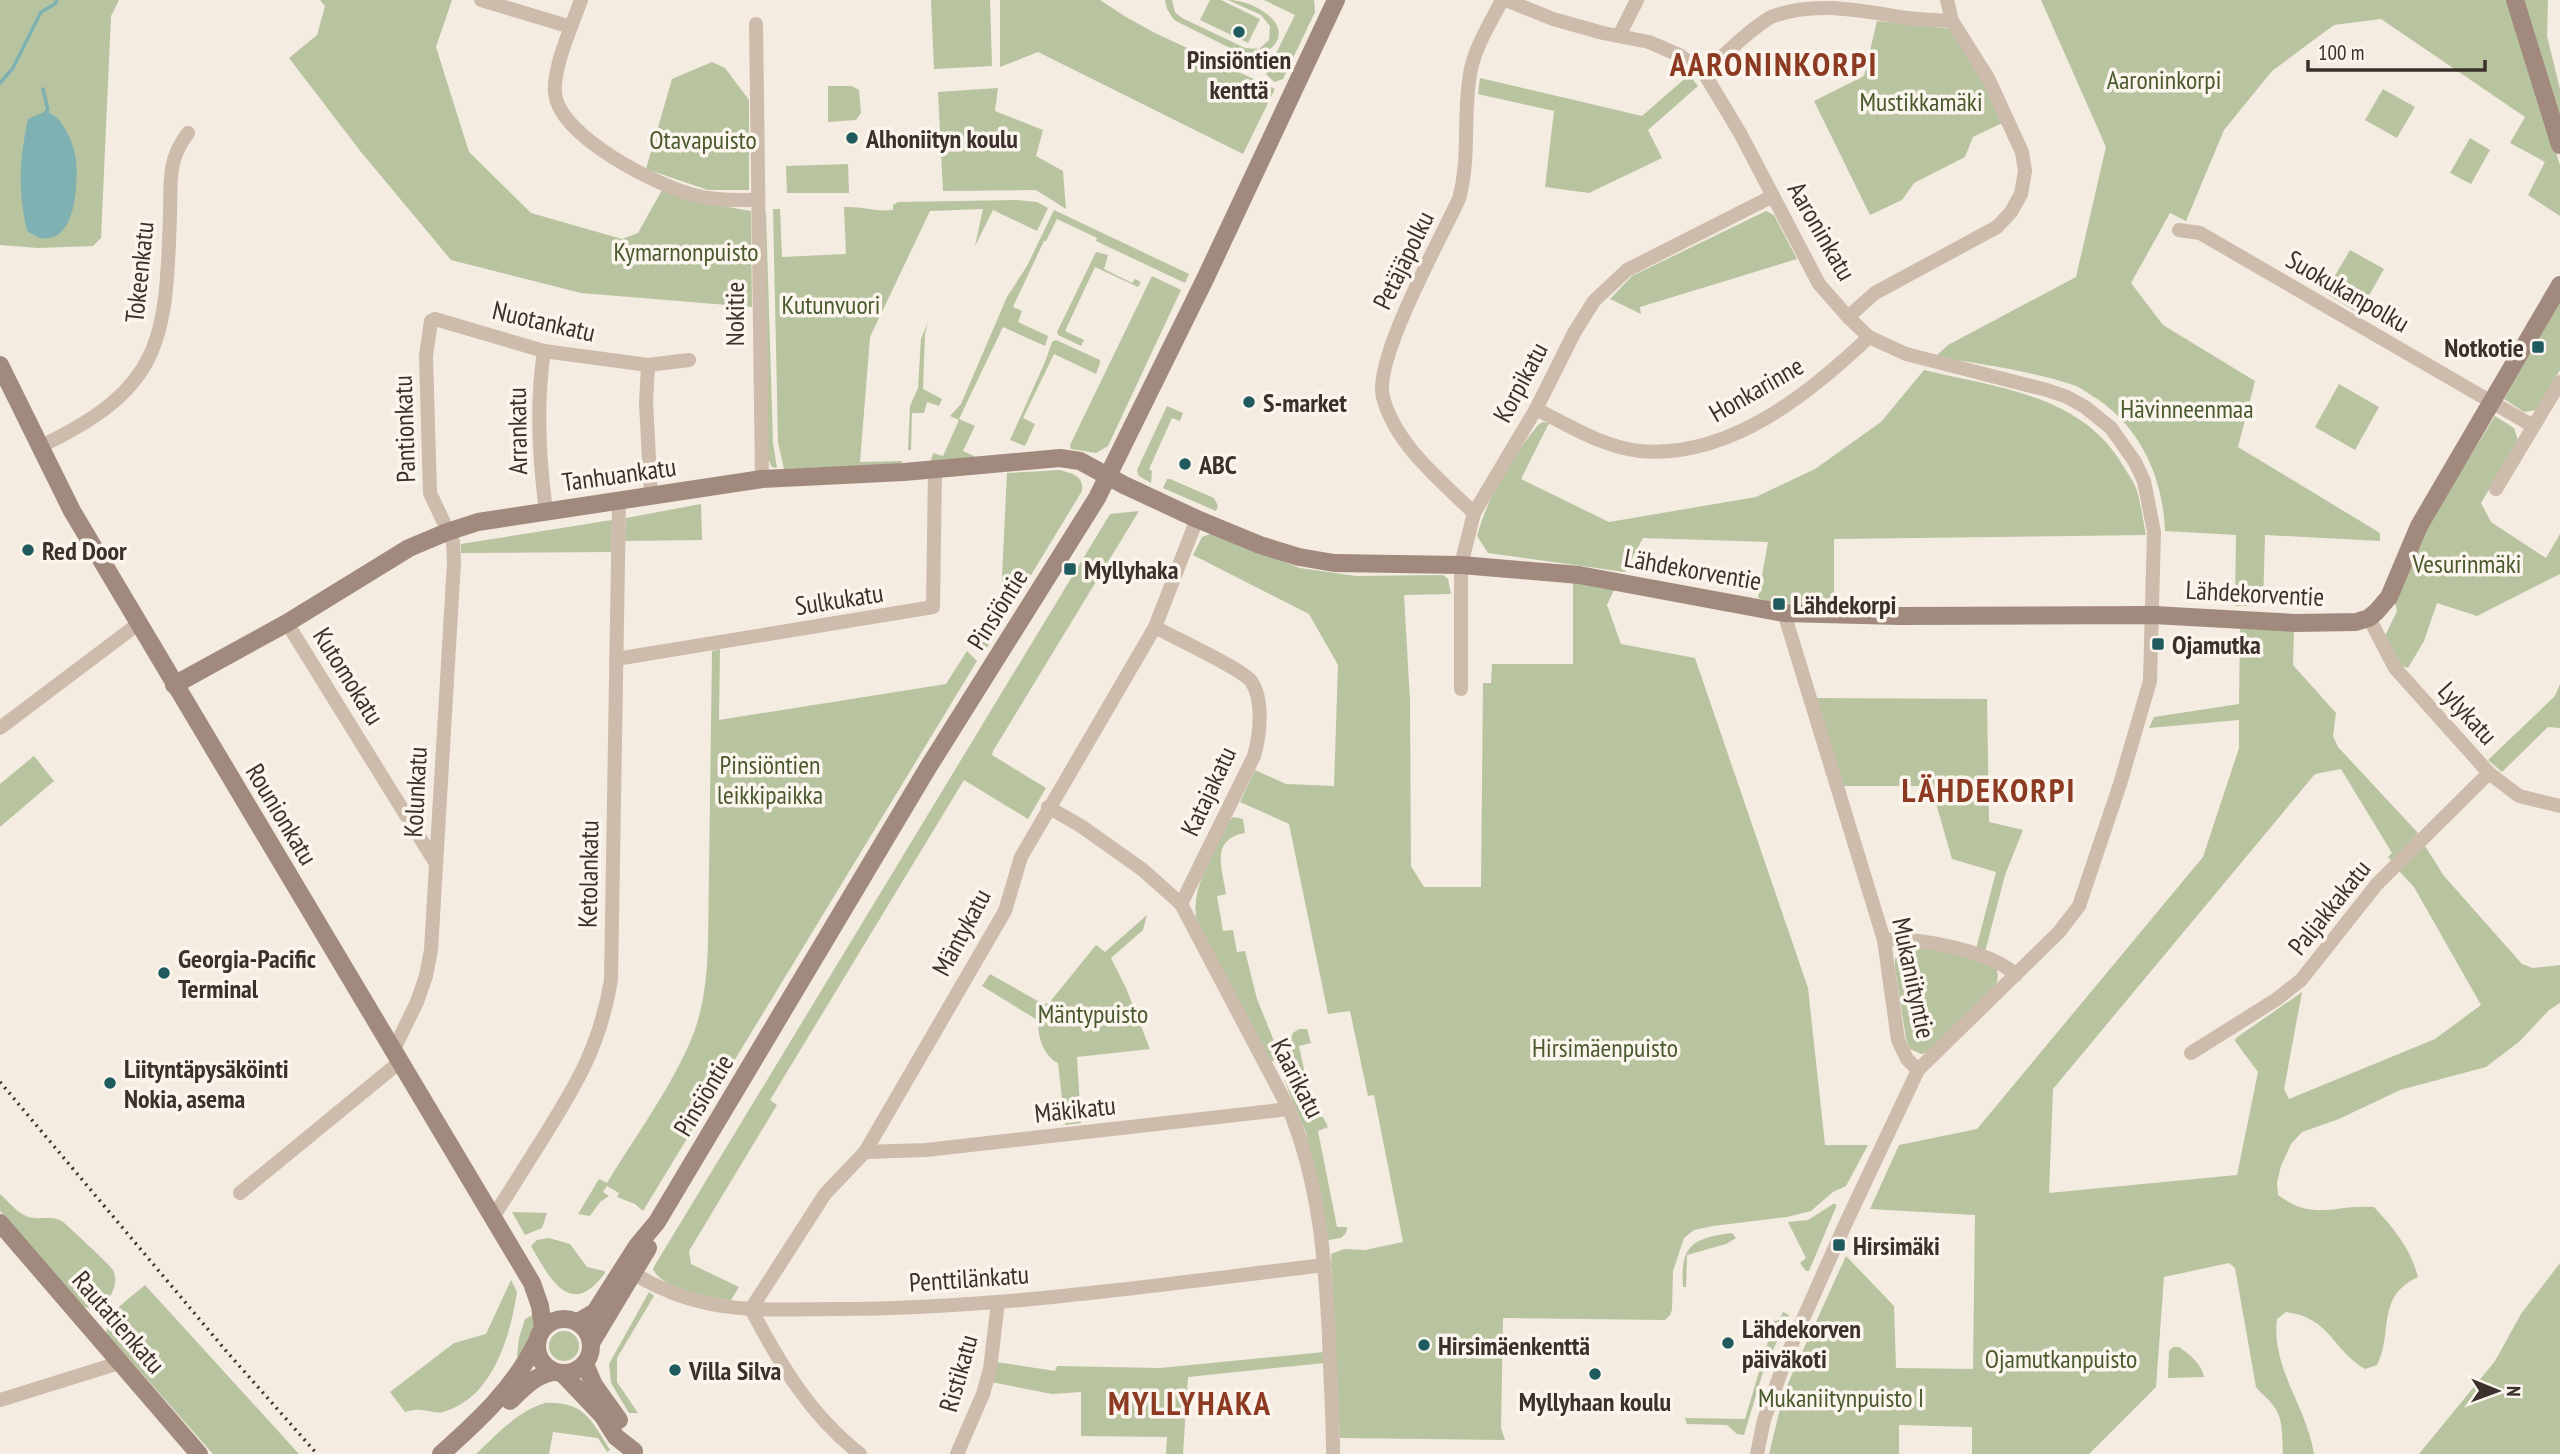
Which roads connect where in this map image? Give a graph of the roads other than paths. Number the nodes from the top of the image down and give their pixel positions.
1 (481, 0) edge
2 (581, 0) edge
3 (1336, 0) edge
4 (1504, 0) edge
5 (1637, 0) edge
6 (1947, 0) edge
7 (2515, 0) edge
8 (1952, 20) junction
9 (756, 24) dead end
10 (572, 27) junction
11 (1619, 36) junction
12 (1704, 73) junction
13 (187, 134) dead end
14 (2560, 145) edge
15 (1773, 196) junction
16 (757, 200) junction
17 (2179, 230) dead end
18 (2560, 285) edge
19 (1848, 317) junction
20 (431, 321) joint
21 (1869, 337) junction
22 (544, 351) junction
23 (689, 360) dead end
24 (648, 365) junction
25 (1, 371) edge
26 (2560, 382) edge
27 (2490, 402) junction
28 (1536, 409) junction
29 (2533, 426) junction
30 (39, 447) junction
31 (935, 469) junction
32 (1108, 476) junction
33 (762, 479) junction
34 (2496, 489) dead end
35 (651, 496) junction
36 (619, 501) junction
37 (546, 511) junction
38 (1474, 513) junction
39 (1197, 519) junction
40 (447, 532) junction
41 (1461, 565) junction
42 (1784, 613) junction
43 (2154, 615) junction
44 (2369, 618) junction
45 (287, 623) junction
46 (138, 624) junction
47 (1155, 627) junction
48 (615, 659) junction
49 (174, 685) junction
50 (1461, 689) dead end
51 (0, 728) edge
52 (2489, 773) junction
53 (2560, 806) edge
54 (1048, 807) junction
55 (435, 862) junction
56 (1181, 904) junction
57 (1884, 940) junction
58 (2016, 975) junction
59 (2191, 1053) dead end
60 (397, 1055) junction
61 (1918, 1070) junction
62 (1289, 1109) junction
63 (865, 1152) junction
64 (240, 1193) dead end
65 (492, 1217) junction
66 (0, 1223) edge
67 (1325, 1265) junction
68 (628, 1271) junction
69 (532, 1283) junction
70 (998, 1302) junction
71 (751, 1309) junction
72 (572, 1321) junction
73 (539, 1336) junction
74 (591, 1343) junction
75 (120, 1363) junction
76 (585, 1364) junction
77 (558, 1373) junction
78 (0, 1400) edge
79 (634, 1452) edge
80 (199, 1454) edge
81 (441, 1454) edge
82 (455, 1454) edge
83 (860, 1454) edge
84 (957, 1454) edge
85 (1333, 1454) edge
86 (1757, 1454) edge

1 - 10 street
2 - 10 street
3 - 32 main road, Pinsiöntie
4 - 11 street, Aaroninkatu
4 - 38 street, Petäjäpolku
5 - 11 street
6 - 8 street
7 - 14 main road
8 - 12 street
8 - 19 street
9 - 16 street, Nokitie
10 - 16 street
11 - 12 street, Aaroninkatu
12 - 15 street, Aaroninkatu
13 - 30 street, Tokeenkatu
15 - 19 street, Aaroninkatu
15 - 28 street, Korpikatu
16 - 33 street, Nokitie
17 - 27 street, Suokukanpolku
18 - 27 main road
19 - 21 street, Aaroninkatu
20 - 22 street, Nuotankatu
20 - 40 street, Pantionkatu
21 - 28 street, Honkarinne
21 - 43 street, Aaroninkatu
22 - 24 street, Nuotankatu
22 - 37 street, Arrankatu
23 - 24 street, Nuotankatu
24 - 35 street
25 - 30 main road, Rounionkatu
26 - 29 street
27 - 29 street, Suokukanpolku
27 - 44 main road
28 - 38 street, Korpikatu
29 - 34 street
30 - 46 main road, Rounionkatu
31 - 32 main road, Tanhuankatu
31 - 33 main road, Tanhuankatu
31 - 48 street, Sulkukatu
32 - 39 main road, Lähdekorventie
32 - 68 main road, Pinsiöntie
33 - 35 main road, Tanhuankatu
35 - 36 main road, Tanhuankatu
36 - 37 main road, Tanhuankatu
36 - 48 street, Ketolankatu
37 - 40 main road, Tanhuankatu
38 - 41 street, Korpikatu
39 - 41 main road, Lähdekorventie
39 - 47 street, Mäntykatu
40 - 45 main road, Tanhuankatu
40 - 55 street, Kolunkatu
41 - 42 main road, Lähdekorventie
41 - 50 street, Korpikatu
42 - 43 main road, Lähdekorventie
42 - 57 street, Mukaniityntie
43 - 44 main road, Lähdekorventie
43 - 58 street
44 - 52 street, Lylykatu
45 - 49 main road, Tanhuankatu
45 - 55 street, Kutomokatu
46 - 49 main road, Rounionkatu
46 - 51 street
47 - 54 street, Mäntykatu
47 - 56 street, Katajakatu
48 - 65 street, Ketolankatu
49 - 60 main road, Rounionkatu
52 - 53 street, Lylykatu
52 - 59 street, Paljakkakatu
54 - 56 street, Kaarikatu
54 - 63 street, Mäntykatu
55 - 60 street, Kolunkatu
56 - 62 street, Kaarikatu
57 - 58 street
57 - 61 street, Mukaniityntie
58 - 61 street
60 - 64 street
60 - 65 main road, Rounionkatu
61 - 86 street, Mukaniityntie
62 - 63 street, Mäkikatu
62 - 67 street, Kaarikatu
63 - 71 street, Mäntykatu
65 - 69 main road, Rounionkatu
66 - 75 main road, Rautatienkatu
67 - 70 street, Penttilänkatu
67 - 85 street, Kaarikatu
68 - 71 street, Penttilänkatu
68 - 72 main road, Pinsiöntie
68 - 74 main road, Pinsiöntie
69 - 72 main road, Rounionkatu
69 - 73 main road, Rounionkatu
70 - 71 street, Penttilänkatu
70 - 84 street, Ristikatu
71 - 83 street
72 - 73 main road
72 - 74 main road
73 - 77 main road
73 - 81 main road
74 - 76 main road
75 - 78 street
75 - 80 main road, Rautatienkatu
76 - 77 main road
76 - 79 main road
77 - 79 main road
77 - 82 main road

